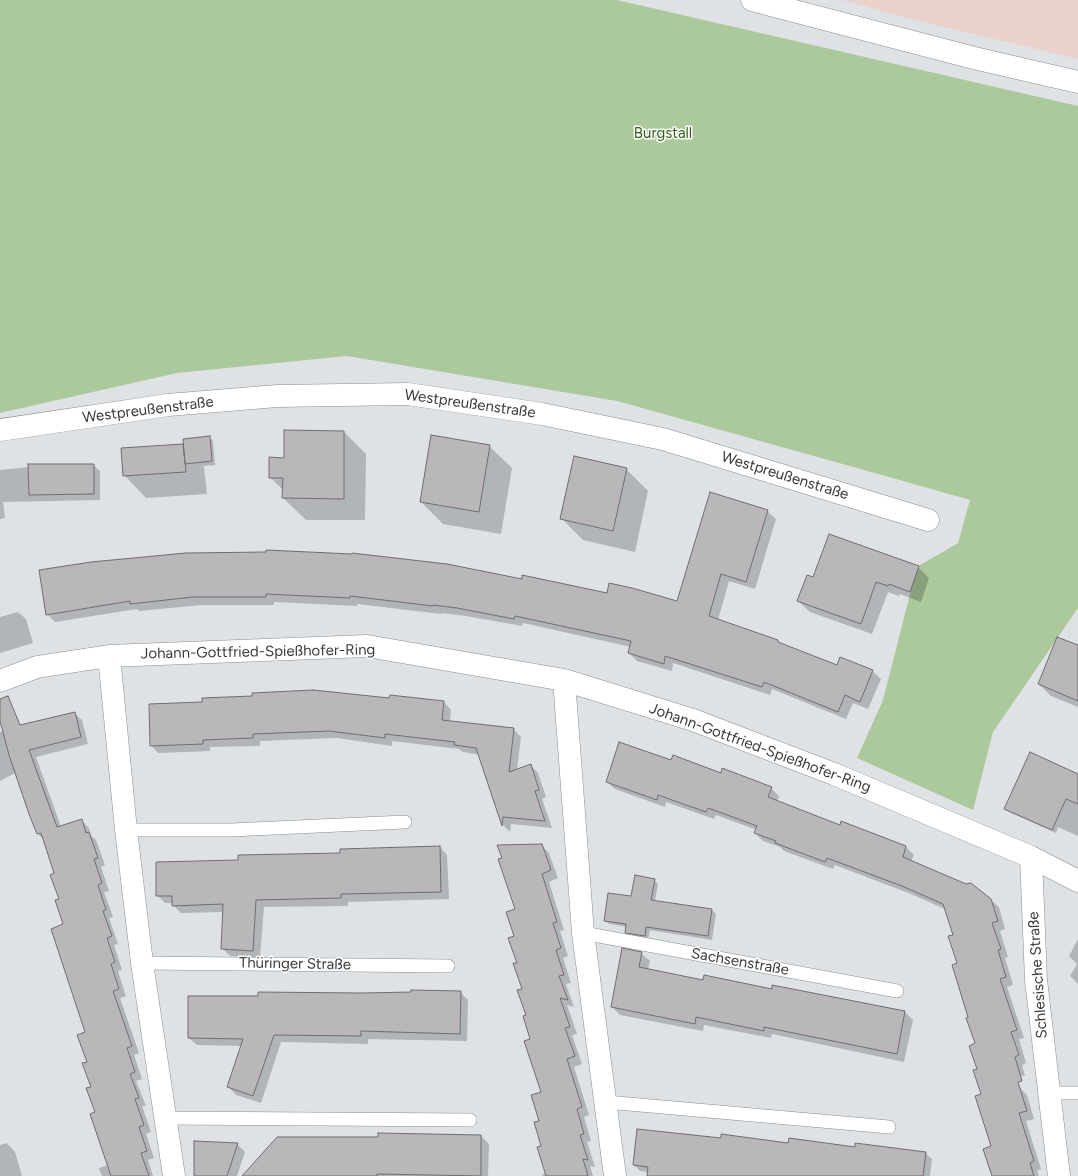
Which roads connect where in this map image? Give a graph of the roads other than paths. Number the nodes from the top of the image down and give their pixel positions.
1 (752, 0) edge
2 (1078, 82) edge
3 (0, 430) edge
4 (928, 520) dead end
5 (110, 656) junction
6 (564, 680) junction
7 (0, 681) edge
8 (405, 822) dead end
9 (126, 830) junction
10 (1031, 857) junction
11 (1078, 881) edge
12 (583, 933) junction
13 (142, 963) junction
14 (448, 966) dead end
15 (897, 991) dead end
16 (1049, 1093) junction
17 (1078, 1093) edge
18 (606, 1102) junction
19 (164, 1118) junction
20 (470, 1120) dead end
21 (889, 1127) dead end
22 (174, 1176) edge
23 (615, 1176) edge
24 (1059, 1176) edge

1 - 2 main road
3 - 4 main road, Westpreußenstraße
5 - 6 main road, Johann-Gottfried-Spießhofer-Ring
5 - 7 main road, Johann-Gottfried-Spießhofer-Ring
5 - 9 main road
6 - 10 main road, Johann-Gottfried-Spießhofer-Ring
6 - 12 main road
8 - 9 lane
9 - 13 main road
10 - 11 main road, Johann-Gottfried-Spießhofer-Ring
10 - 16 main road, Schlesische Straße
12 - 15 lane, Sachsenstraße
12 - 18 main road
13 - 14 lane, Thüringer Straße
13 - 19 main road
16 - 17 lane
16 - 24 main road, Schlesische Straße
18 - 21 lane
18 - 23 main road
19 - 20 lane
19 - 22 main road

